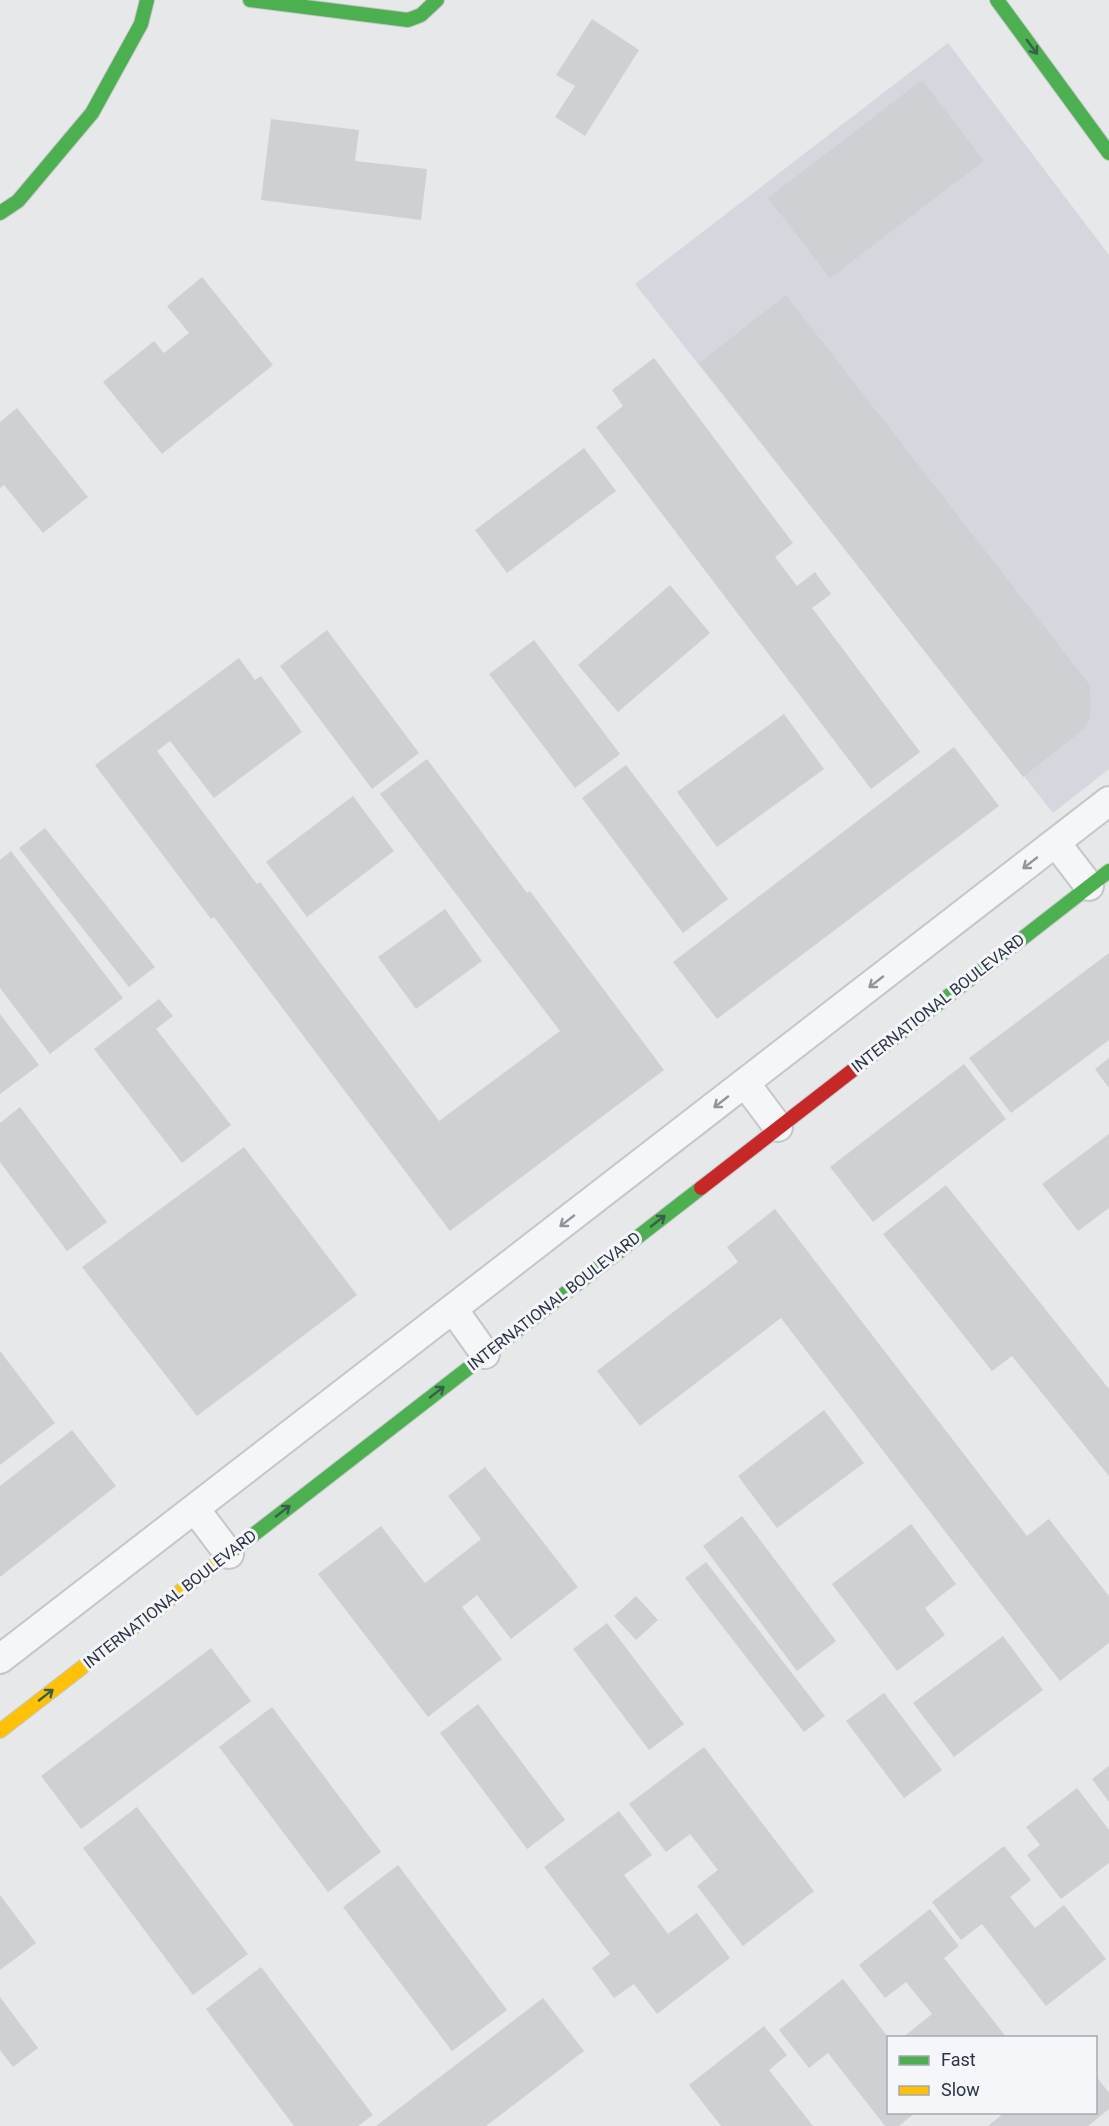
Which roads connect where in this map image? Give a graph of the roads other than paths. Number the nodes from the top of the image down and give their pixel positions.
1 (147, 0) edge
2 (250, 0) edge
3 (437, 0) edge
4 (997, 0) edge
5 (1109, 153) edge
6 (0, 213) edge
7 (1109, 801) edge
8 (1056, 843) junction
9 (1099, 879) edge
10 (745, 1083) junction
11 (778, 1127) junction
12 (453, 1309) junction
13 (485, 1354) junction
14 (195, 1509) junction
15 (229, 1554) junction
16 (0, 1659) edge
17 (0, 1731) edge

1 - 6 street
2 - 3 street
4 -> 5 street
7 - 8 street
8 - 9 street
8 -> 10 street
9 - 11 street, INTERNATIONAL BOULEVARD
10 - 11 street
10 -> 12 street
13 -> 11 street, INTERNATIONAL BOULEVARD
12 - 13 street
12 - 14 street
15 -> 13 street, INTERNATIONAL BOULEVARD
14 - 15 street
14 - 16 street
17 -> 15 street, INTERNATIONAL BOULEVARD

